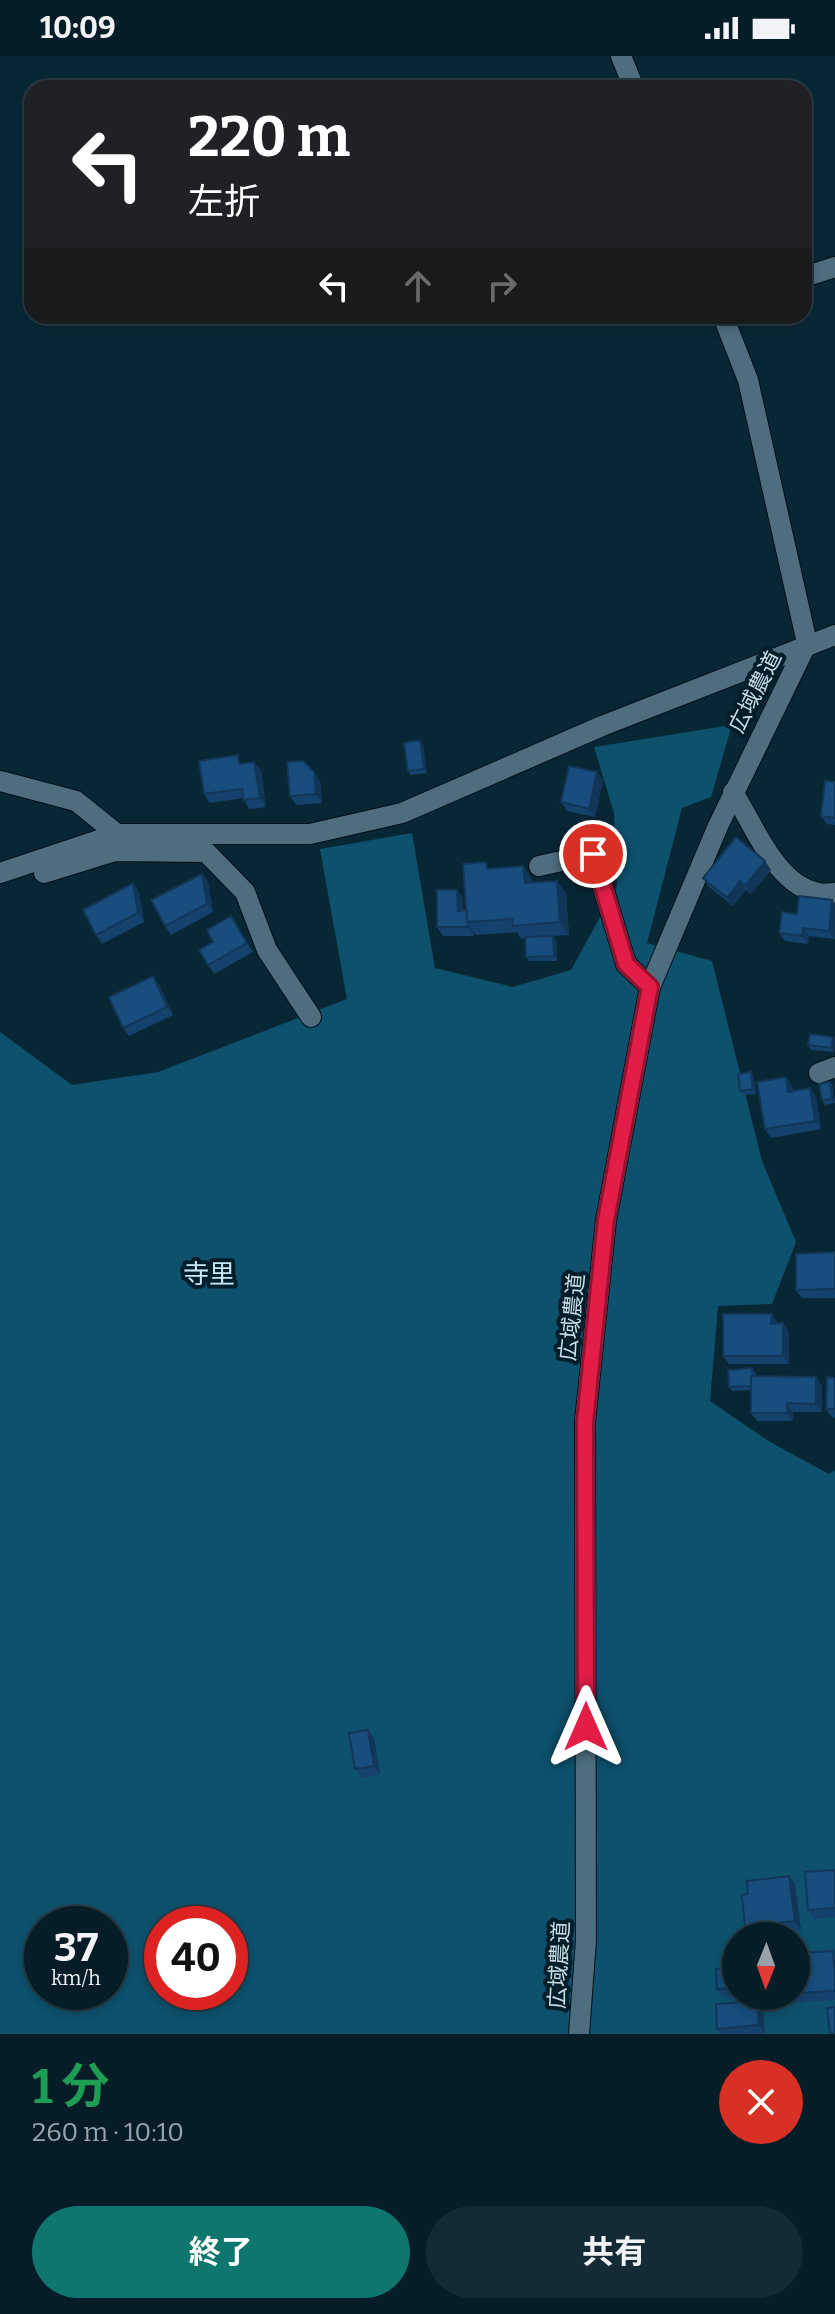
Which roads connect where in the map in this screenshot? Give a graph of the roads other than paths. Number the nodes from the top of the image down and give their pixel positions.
1 (621, 56) edge
2 (631, 80) edge
3 (835, 267) edge
4 (812, 274) edge
5 (726, 324) edge
6 (835, 635) edge
7 (807, 643) junction
8 (0, 781) edge
9 (733, 792) junction
10 (117, 834) junction
11 (539, 866) dead end
12 (8, 870) edge
13 (835, 893) edge
14 (650, 987) junction
15 (311, 1017) dead end
16 (579, 2034) edge

1 - 2 street
3 - 4 street
5 - 7 street
6 - 7 street
7 - 9 street, 広域農道
7 - 10 street
8 - 10 street
9 - 13 street
9 - 14 street, 広域農道
10 - 12 street
11 - 14 street
12 - 15 street
14 - 16 street, 広域農道

